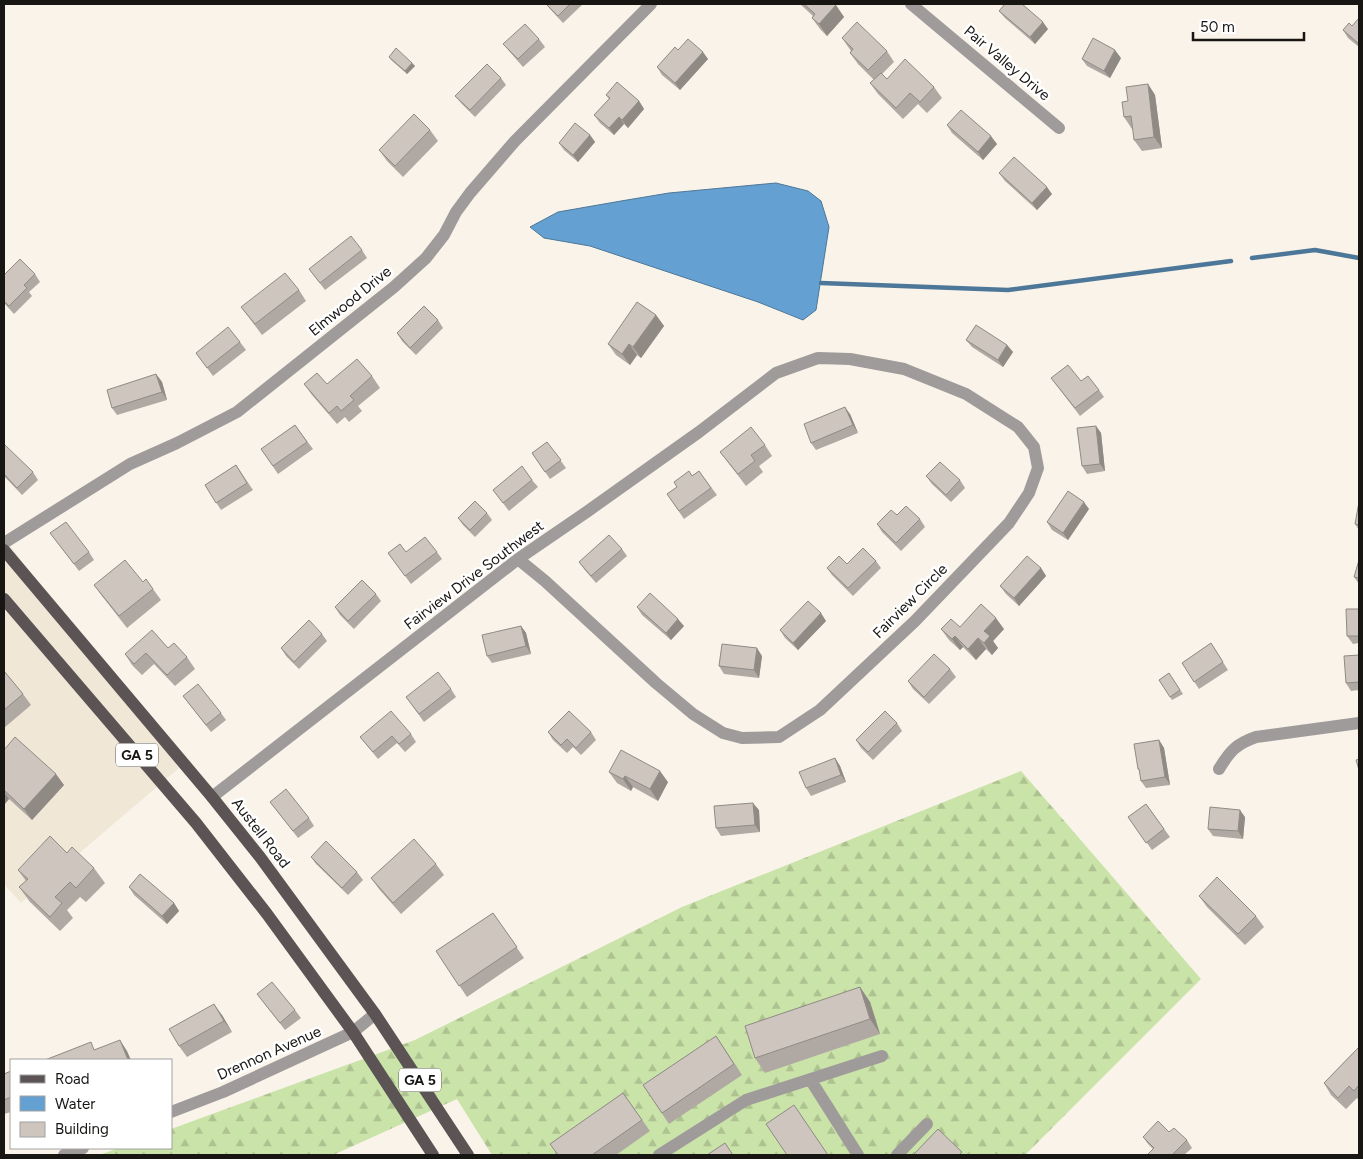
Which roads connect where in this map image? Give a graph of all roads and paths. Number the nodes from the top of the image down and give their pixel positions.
1 (651, 4) edge
2 (911, 4) edge
3 (1059, 128) dead end
4 (760, 385) joint
5 (4, 543) edge
6 (4, 550) edge
7 (518, 560) junction
8 (4, 599) edge
9 (1359, 723) edge
10 (1219, 769) dead end
11 (212, 797) junction
12 (375, 1014) junction
13 (353, 1032) junction
14 (882, 1056) dead end
15 (810, 1079) junction
16 (172, 1112) edge
17 (927, 1124) dead end
18 (79, 1149) edge
19 (664, 1154) edge
20 (64, 1155) edge
21 (433, 1155) edge
22 (468, 1155) edge
23 (858, 1155) edge
24 (897, 1155) edge

1 - 5 street, Elmwood Drive
2 - 3 street, Pair Valley Drive
4 - 7 street, Fairview Drive Southwest
4 - 7 street, Fairview Circle
6 - 11 main road, Austell Road / GA 5
7 - 11 street, Fairview Drive Southwest
8 - 13 main road, GA 5
9 - 10 street
11 - 12 main road, Austell Road / GA 5
12 - 13 street, Drennon Avenue
12 - 22 main road, Austell Road / GA 5
13 - 16 street, Drennon Avenue
13 - 21 main road, GA 5
14 - 15 street
15 - 19 street
15 - 23 street
17 - 24 street
18 - 20 street

